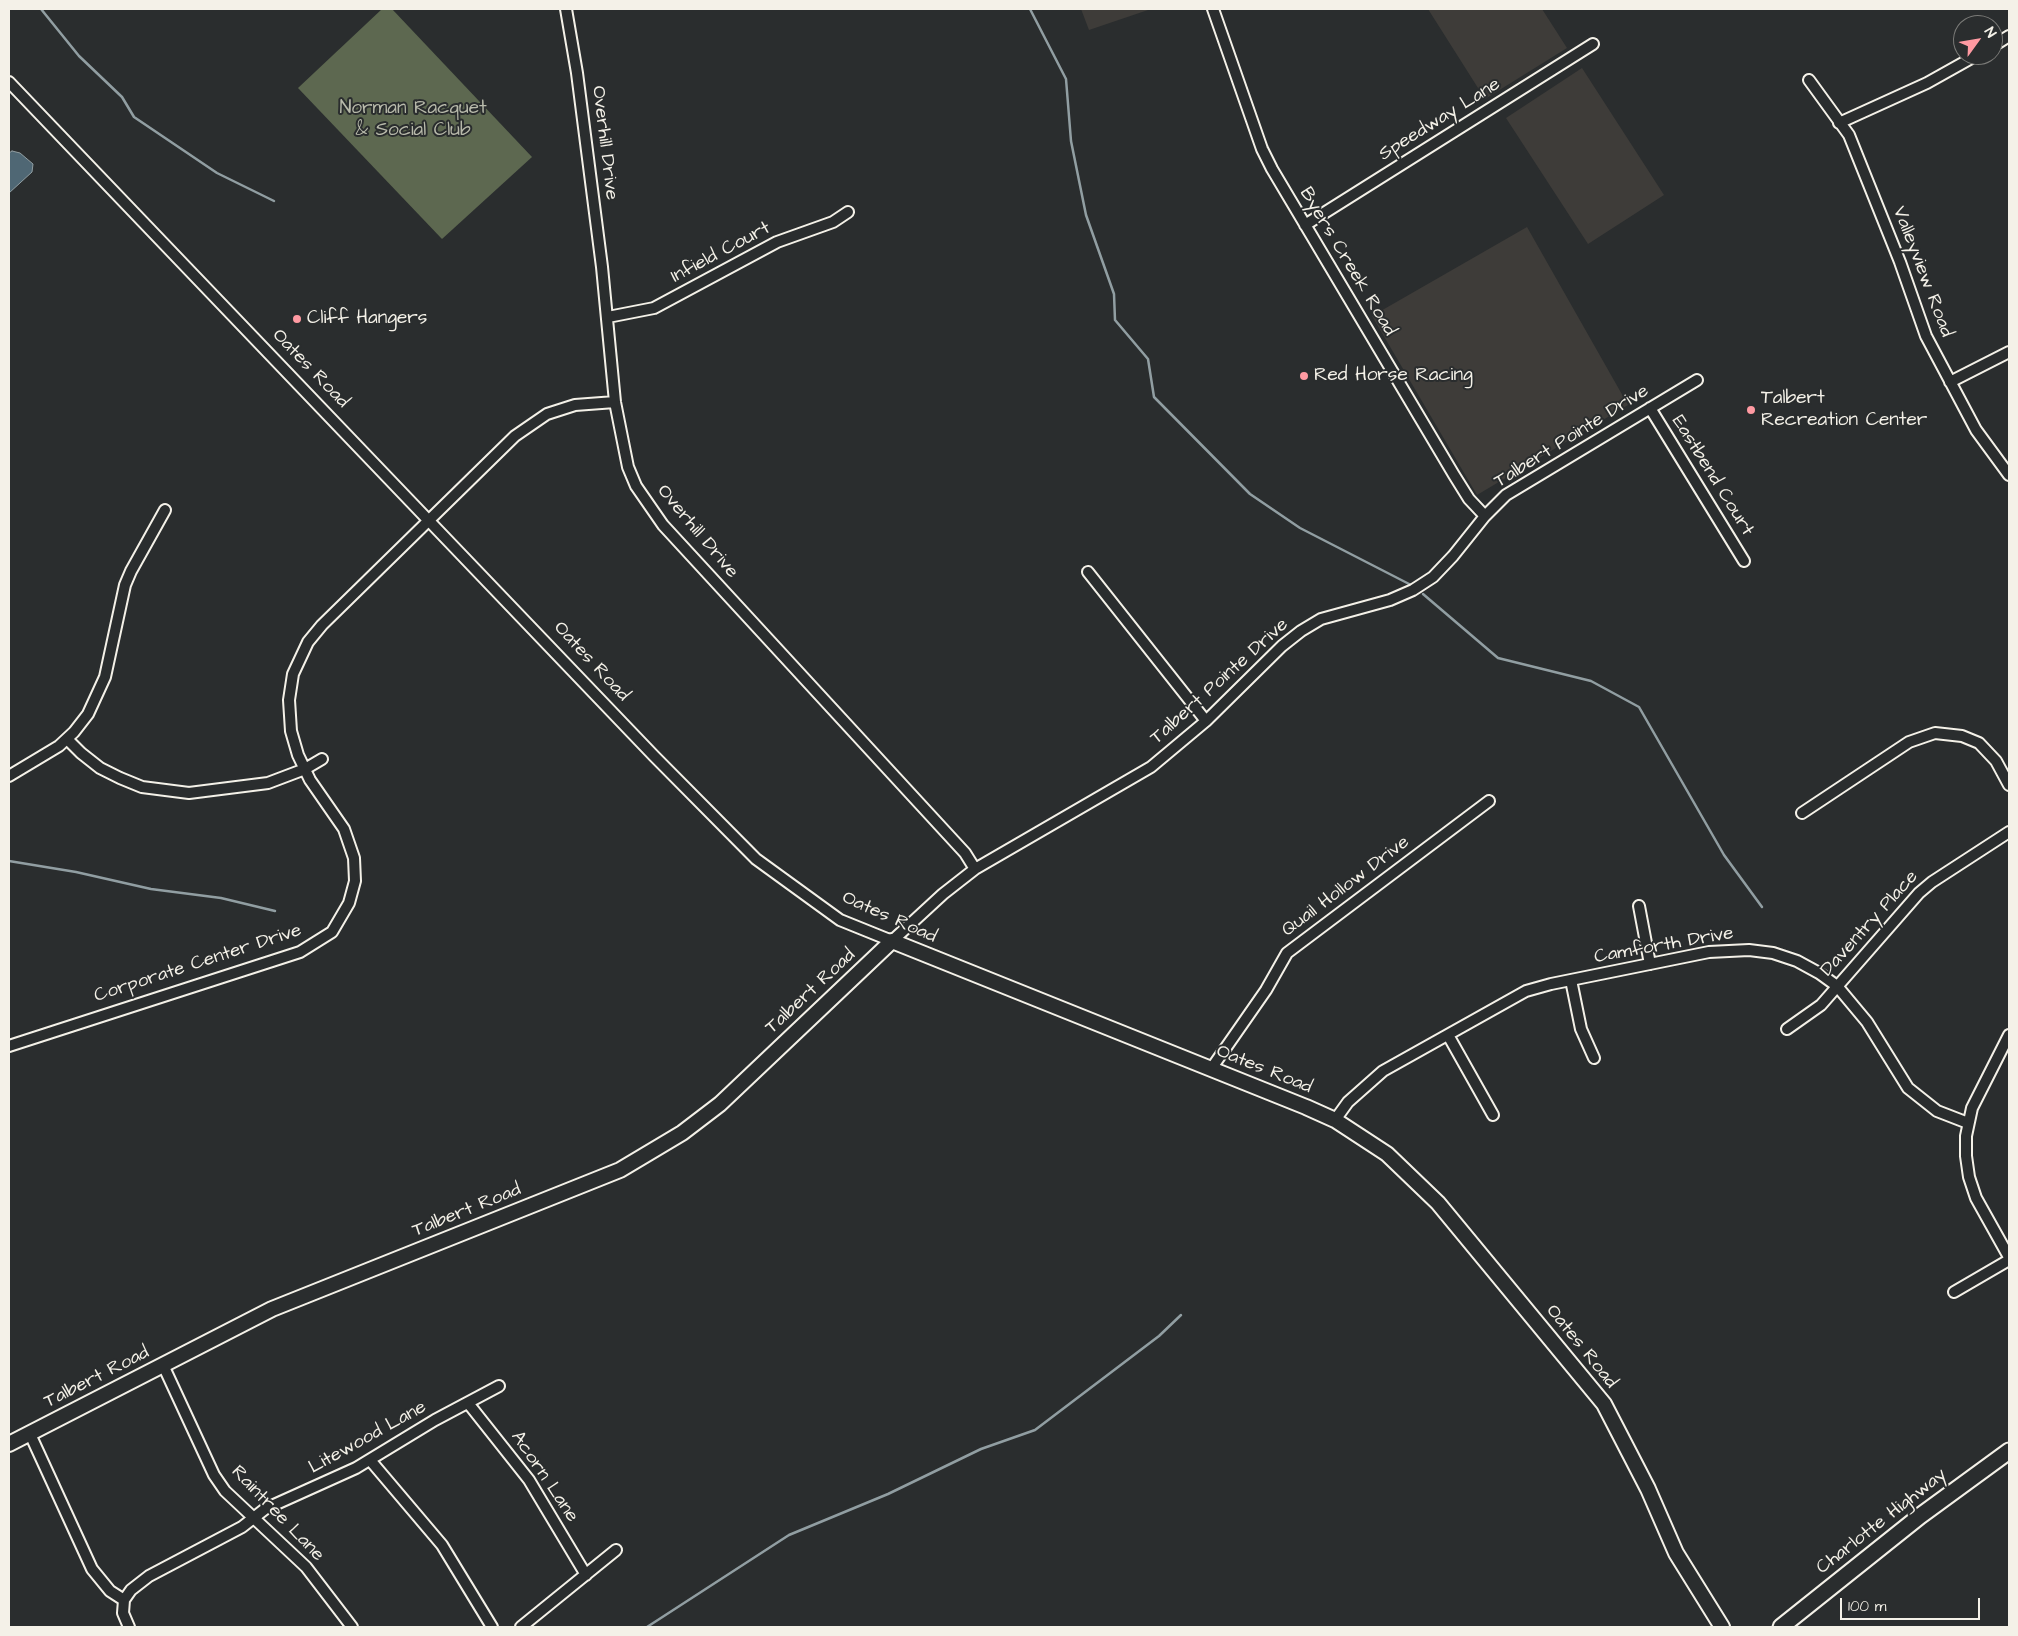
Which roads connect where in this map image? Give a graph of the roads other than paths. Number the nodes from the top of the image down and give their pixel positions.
1 (566, 9) edge
2 (1212, 9) edge
3 (1593, 44) dead end
4 (1960, 65) edge
5 (1809, 80) dead end
6 (9, 82) edge
7 (1839, 123) junction
8 (848, 212) dead end
9 (1305, 225) junction
10 (608, 317) junction
11 (2009, 352) edge
12 (1697, 380) dead end
13 (1950, 382) junction
14 (615, 402) junction
15 (1650, 408) junction
16 (2009, 475) edge
17 (165, 510) dead end
18 (1484, 516) junction
19 (428, 520) junction
20 (1744, 561) dead end
21 (1088, 572) dead end
22 (1206, 721) junction
23 (68, 739) junction
24 (322, 759) dead end
25 (305, 769) junction
26 (9, 776) edge
27 (2009, 785) edge
28 (1489, 801) dead end
29 (1802, 813) dead end
30 (2009, 832) edge
31 (975, 869) junction
32 (1639, 906) dead end
33 (892, 941) junction
34 (1650, 964) junction
35 (1571, 980) junction
36 (1837, 986) junction
37 (1787, 1029) dead end
38 (1448, 1035) junction
39 (2009, 1035) edge
40 (9, 1046) edge
41 (1594, 1058) dead end
42 (1211, 1069) junction
43 (1493, 1115) dead end
44 (1335, 1120) junction
45 (1968, 1123) junction
46 (2009, 1258) edge
47 (1954, 1292) dead end
48 (163, 1365) junction
49 (499, 1386) dead end
50 (468, 1403) junction
51 (30, 1434) junction
52 (9, 1444) edge
53 (2009, 1451) edge
54 (370, 1460) junction
55 (253, 1518) junction
56 (616, 1550) dead end
57 (586, 1575) junction
58 (124, 1600) junction
59 (129, 1627) edge
60 (352, 1627) edge
61 (492, 1627) edge
62 (521, 1627) edge
63 (1722, 1627) edge
64 (1780, 1627) edge

1 - 10 street, Overhill Drive
2 - 9 street, Byers Creek Road
3 - 9 street, Speedway Lane
4 - 7 street
5 - 7 street, Valleyview Road
6 - 19 street, Oates Road
7 - 13 street, Valleyview Road
8 - 10 street, Infield Court
9 - 18 street, Byers Creek Road
10 - 14 street, Overhill Drive
11 - 13 street
12 - 15 street, Talbert Pointe Drive
13 - 16 street, Valleyview Road
14 - 19 street, Corporate Center Drive
14 - 31 street, Overhill Drive
15 - 18 street, Talbert Pointe Drive
15 - 20 street, Eastbend Court
17 - 23 street
18 - 22 street, Talbert Pointe Drive
19 - 25 street, Corporate Center Drive
19 - 33 street, Oates Road
21 - 22 street
22 - 31 street, Talbert Pointe Drive
23 - 25 street
23 - 26 street
24 - 25 street
25 - 40 street, Corporate Center Drive
27 - 29 street
28 - 42 street, Quail Hollow Drive
30 - 36 street, Daventry Place
31 - 33 street, Talbert Pointe Drive
32 - 34 street
33 - 42 street, Oates Road
33 - 48 street, Talbert Road
34 - 35 street, Camforth Drive
34 - 36 street, Camforth Drive
35 - 38 street, Camforth Drive
35 - 41 street
36 - 37 street, Daventry Place
36 - 45 street, Camforth Drive
38 - 43 street
38 - 44 street, Camforth Drive
39 - 45 street
42 - 44 street, Oates Road
44 - 63 street, Oates Road
45 - 46 street
46 - 47 street
48 - 51 street, Talbert Road
48 - 55 street, Raintree Lane
49 - 50 street, Litewood Lane
50 - 54 street, Litewood Lane
50 - 57 street, Acorn Lane
51 - 52 street, Talbert Road
51 - 58 street
53 - 64 main road, Charlotte Highway
54 - 55 street, Litewood Lane
54 - 61 street
55 - 58 street, Litewood Lane
55 - 60 street, Raintree Lane
56 - 57 street
57 - 62 street
58 - 59 street

